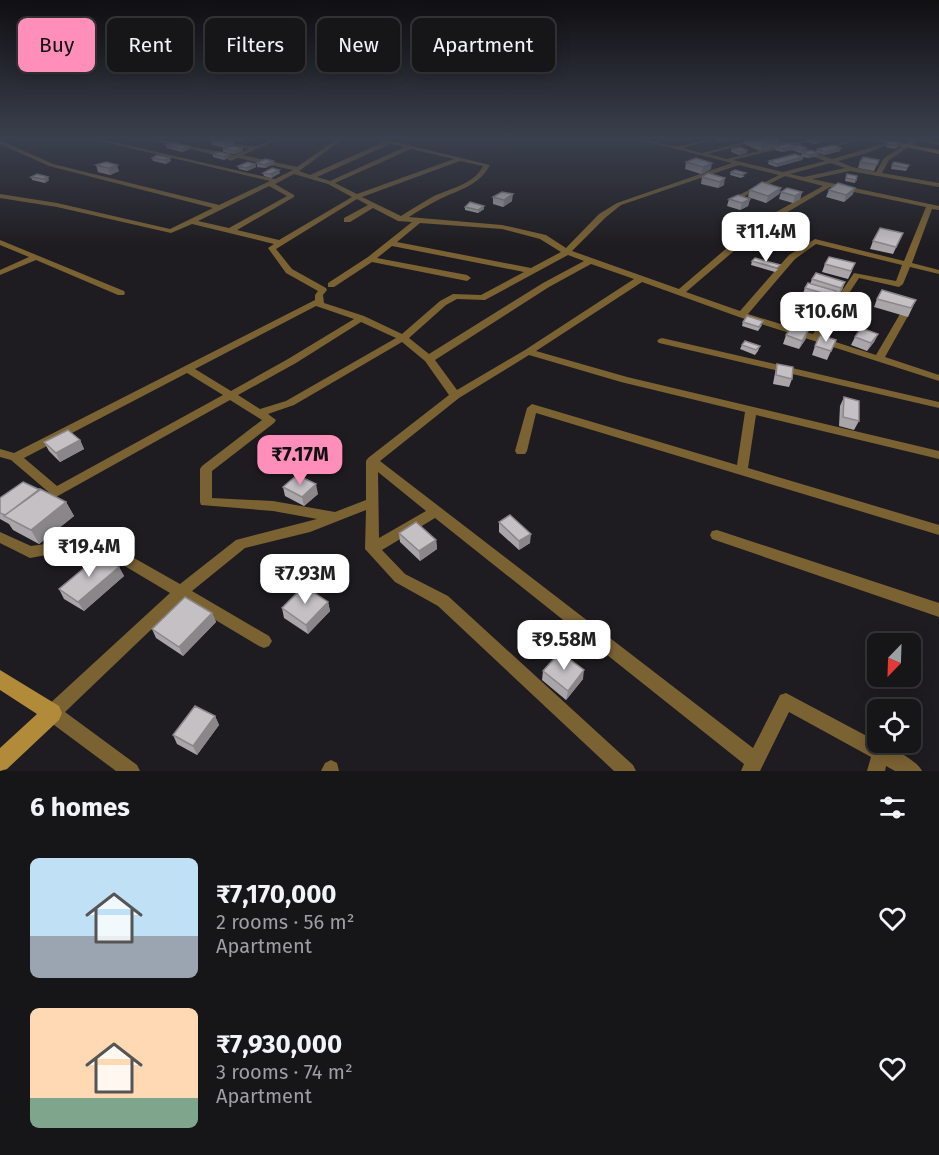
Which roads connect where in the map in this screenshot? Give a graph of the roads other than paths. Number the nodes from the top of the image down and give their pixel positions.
1 (90, 175) edge
2 (247, 175) edge
3 (288, 175) edge
4 (306, 175) edge
5 (315, 175) edge
6 (348, 175) edge
7 (415, 175) edge
8 (480, 175) edge
9 (704, 175) edge
10 (782, 175) edge
11 (788, 175) edge
12 (823, 175) edge
13 (878, 175) edge
14 (310, 177) junction
15 (805, 179) junction
16 (273, 182) junction
17 (330, 183) junction
18 (829, 184) junction
19 (939, 185) edge
20 (0, 196) edge
21 (358, 196) junction
22 (733, 200) edge
23 (374, 204) junction
24 (935, 207) edge
25 (221, 208) junction
26 (401, 219) junction
27 (347, 220) dead end
28 (418, 221) junction
29 (193, 222) junction
30 (230, 231) junction
31 (0, 242) edge
32 (280, 243) junction
33 (391, 243) junction
34 (567, 252) junction
35 (34, 258) junction
36 (371, 259) junction
37 (592, 260) junction
38 (907, 263) junction
39 (531, 271) junction
40 (939, 272) edge
41 (0, 273) edge
42 (467, 278) dead end
43 (642, 278) junction
44 (331, 285) dead end
45 (121, 293) dead end
46 (680, 293) junction
47 (320, 301) junction
48 (742, 315) junction
49 (903, 316) dead end
50 (361, 318) junction
51 (403, 338) junction
52 (815, 338) junction
53 (662, 341) dead end
54 (528, 352) junction
55 (429, 359) junction
56 (879, 359) junction
57 (190, 369) junction
58 (939, 378) edge
59 (228, 394) junction
60 (455, 396) junction
61 (939, 405) edge
62 (751, 411) junction
63 (258, 413) junction
64 (521, 451) dead end
65 (0, 453) edge
66 (939, 455) edge
67 (15, 458) junction
68 (372, 461) junction
69 (742, 471) junction
70 (373, 502) junction
71 (436, 511) junction
72 (335, 517) junction
73 (939, 530) edge
74 (717, 535) dead end
75 (0, 537) edge
76 (372, 549) junction
77 (182, 591) junction
78 (939, 610) edge
79 (264, 640) dead end
80 (0, 679) edge
81 (52, 714) junction
82 (867, 744) edge
83 (881, 753) edge
84 (883, 753) edge
85 (0, 762) edge
86 (752, 765) edge
87 (130, 771) edge
88 (627, 771) edge
89 (876, 771) edge
90 (914, 771) edge

1 - 25 street
2 - 16 street
3 - 16 street
4 - 14 street
5 - 14 street
6 - 17 street
7 - 21 street
8 - 26 street
9 - 34 street
10 - 22 street
11 - 15 street
12 - 15 street
13 - 19 street
14 - 17 street
15 - 18 street
16 - 25 street
16 - 30 street
17 - 21 street
18 - 24 street
18 - 46 street
20 - 29 street
21 - 23 street
21 - 32 street
23 - 26 street
23 - 27 street
24 - 38 street
25 - 29 street
26 - 28 street
28 - 33 street
28 - 34 street
29 - 30 street
30 - 32 street
31 - 35 street
32 - 47 street
33 - 36 street
33 - 39 street
34 - 37 street
34 - 39 street
35 - 41 street
35 - 45 street
36 - 42 street
36 - 44 street
37 - 43 street
37 - 55 street
38 - 40 street
38 - 48 street
38 - 52 street
39 - 51 street
43 - 46 street
43 - 54 street
46 - 48 street
47 - 50 street
47 - 57 street
48 - 52 street
49 - 56 street
50 - 51 street
50 - 59 street
51 - 55 street
51 - 63 street
52 - 56 street
53 - 61 street
54 - 60 street
54 - 62 street
55 - 60 street
56 - 58 street
57 - 59 street
57 - 67 street
59 - 63 street
59 - 67 street
60 - 68 street
62 - 66 street
62 - 69 street
63 - 72 street
64 - 69 street
65 - 67 street
68 - 70 street
68 - 71 street
69 - 73 street
70 - 72 street
70 - 76 street
71 - 76 street
71 - 86 street
72 - 77 street
74 - 78 street
75 - 77 street
76 - 88 street
77 - 79 street
77 - 81 street
80 - 81 street
81 - 85 street
81 - 87 street
82 - 86 street
83 - 89 street
84 - 90 street

